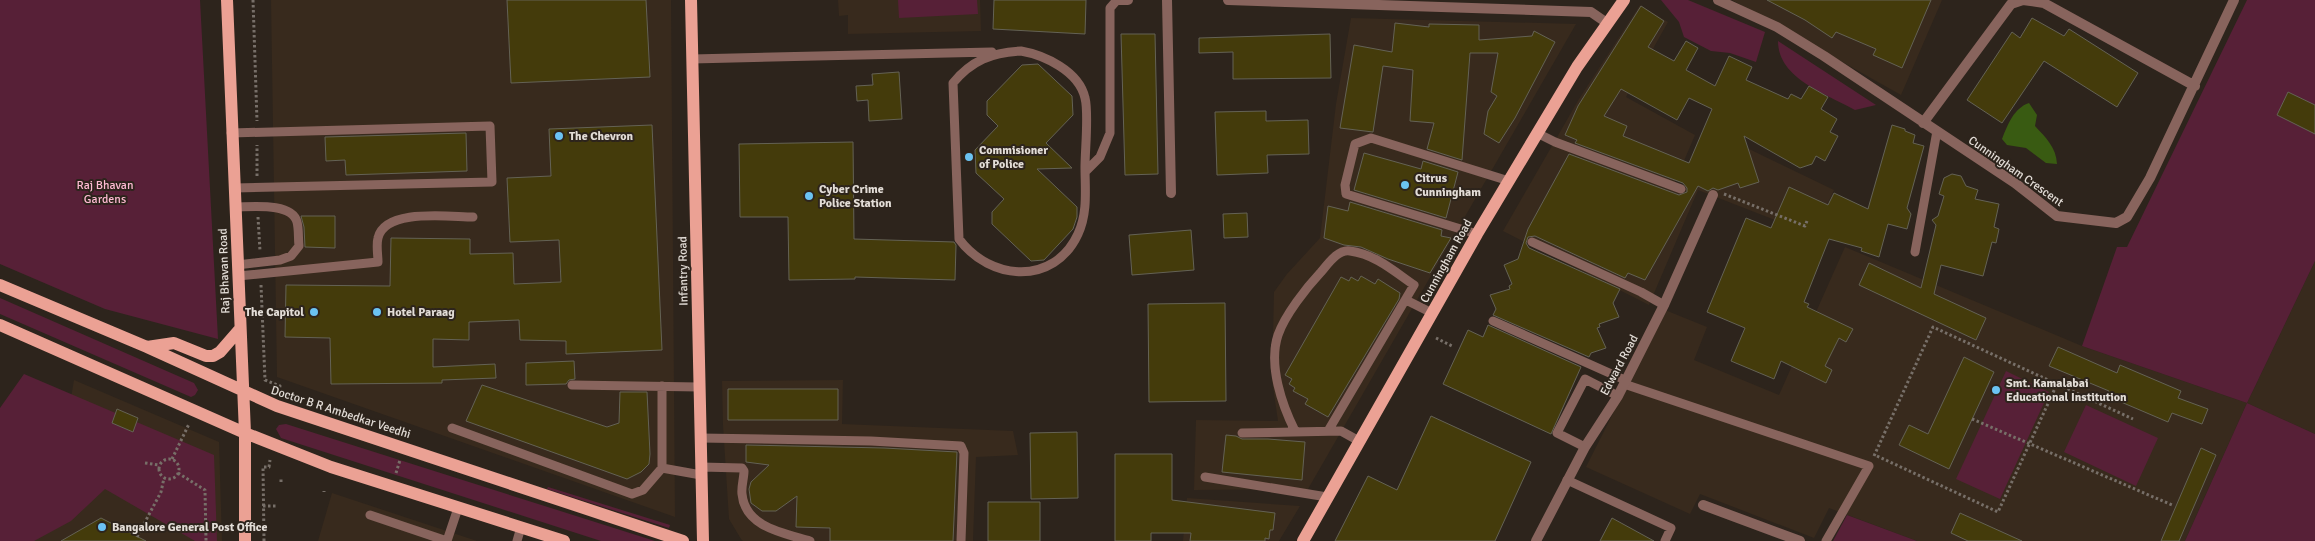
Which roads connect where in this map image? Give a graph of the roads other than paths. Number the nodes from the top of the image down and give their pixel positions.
1 (227, 0) edge
2 (691, 0) edge
3 (1117, 0) edge
4 (1128, 0) edge
5 (1167, 0) edge
6 (1228, 0) edge
7 (1624, 0) edge
8 (1718, 0) edge
9 (2234, 0) edge
10 (1464, 4) edge
11 (1606, 23) junction
12 (1007, 52) junction
13 (692, 59) junction
14 (2195, 86) junction
15 (1923, 122) junction
16 (1937, 131) junction
17 (231, 133) junction
18 (1537, 133) junction
19 (1085, 172) junction
20 (1509, 181) junction
21 (234, 188) junction
22 (1681, 189) dead end
23 (1172, 193) dead end
24 (1712, 195) road end
25 (235, 207) junction
26 (473, 217) dead end
27 (1476, 234) junction
28 (1532, 242) dead end
29 (1915, 252) dead end
30 (237, 270) junction
31 (0, 285) edge
32 (1406, 300) junction
33 (1664, 305) junction
34 (1432, 313) junction
35 (1493, 321) dead end
36 (0, 326) edge
37 (240, 329) junction
38 (147, 347) junction
39 (1625, 382) junction
40 (572, 385) dead end
41 (662, 386) junction
42 (699, 387) junction
43 (243, 392) junction
44 (1618, 396) junction
45 (452, 428) dead end
46 (1295, 431) junction
47 (1328, 431) junction
48 (245, 433) junction
49 (1242, 433) dead end
50 (700, 438) junction
51 (1359, 441) junction
52 (1585, 447) junction
53 (662, 468) junction
54 (701, 471) junction
55 (1205, 477) dead end
56 (1567, 480) junction
57 (1327, 497) junction
58 (1703, 505) dead end
59 (458, 508) junction
60 (370, 515) dead end
61 (521, 527) junction
62 (245, 541) edge
63 (447, 541) edge
64 (517, 541) edge
65 (564, 541) edge
66 (683, 541) edge
67 (703, 541) edge
68 (810, 541) edge
69 (961, 541) edge
70 (1303, 541) edge
71 (1536, 541) edge
72 (1665, 541) edge
73 (1800, 541) edge
74 (1826, 541) edge

1 - 17 main road, Raj Bhavan Road
2 - 13 main road, Infantry Road
3 - 4 street
3 - 19 lane
5 - 23 street
6 - 10 street
7 - 11 main road, Cunningham Road
8 - 15 street, Cunningham Crescent
9 - 14 street, Cunningham Crescent
10 - 11 street
11 - 18 main road, Cunningham Road
12 - 13 lane
12 - 19 lane
12 - 19 lane
13 - 42 main road, Infantry Road
14 - 15 street
14 - 16 street, Cunningham Crescent
15 - 16 street, Cunningham Crescent
16 - 29 lane
17 - 21 main road, Raj Bhavan Road
17 - 21 lane
18 - 20 main road, Cunningham Road
18 - 22 lane
20 - 27 main road, Cunningham Road
20 - 27 lane
21 - 25 main road, Raj Bhavan Road
24 - 33 street, Edward Road
25 - 30 main road, Raj Bhavan Road
25 - 30 lane
26 - 30 lane
27 - 34 main road, Cunningham Road
28 - 33 lane
30 - 37 main road, Raj Bhavan Road
31 - 38 main road, Doctor B R Ambedkar Veedhi
32 - 34 lane
32 - 46 lane
32 - 47 lane
33 - 39 street, Edward Road
34 - 51 main road, Cunningham Road
35 - 39 lane
36 - 48 main road
37 - 38 main road
37 - 43 main road, Raj Bhavan Road
38 - 43 main road, Doctor B R Ambedkar Veedhi
39 - 44 street, Edward Road
39 - 74 lane
40 - 41 lane
41 - 42 lane
41 - 53 lane
42 - 50 main road, Infantry Road
43 - 48 main road, Raj Bhavan Road
43 - 66 main road, Doctor B R Ambedkar Veedhi
44 - 52 street, Edward Road
44 - 52 lane
45 - 53 lane
46 - 47 lane
46 - 49 lane
47 - 51 lane
48 - 59 main road
48 - 62 main road, Raj Bhavan Road
50 - 54 main road, Infantry Road
50 - 69 lane
51 - 57 main road, Cunningham Road
52 - 56 street, Edward Road
53 - 54 lane
54 - 67 main road, Infantry Road
54 - 68 lane
55 - 57 lane
56 - 71 street, Edward Road
56 - 72 lane
57 - 70 main road, Cunningham Road
58 - 73 street
59 - 61 main road
59 - 63 lane
60 - 63 lane
61 - 64 lane
61 - 65 main road

